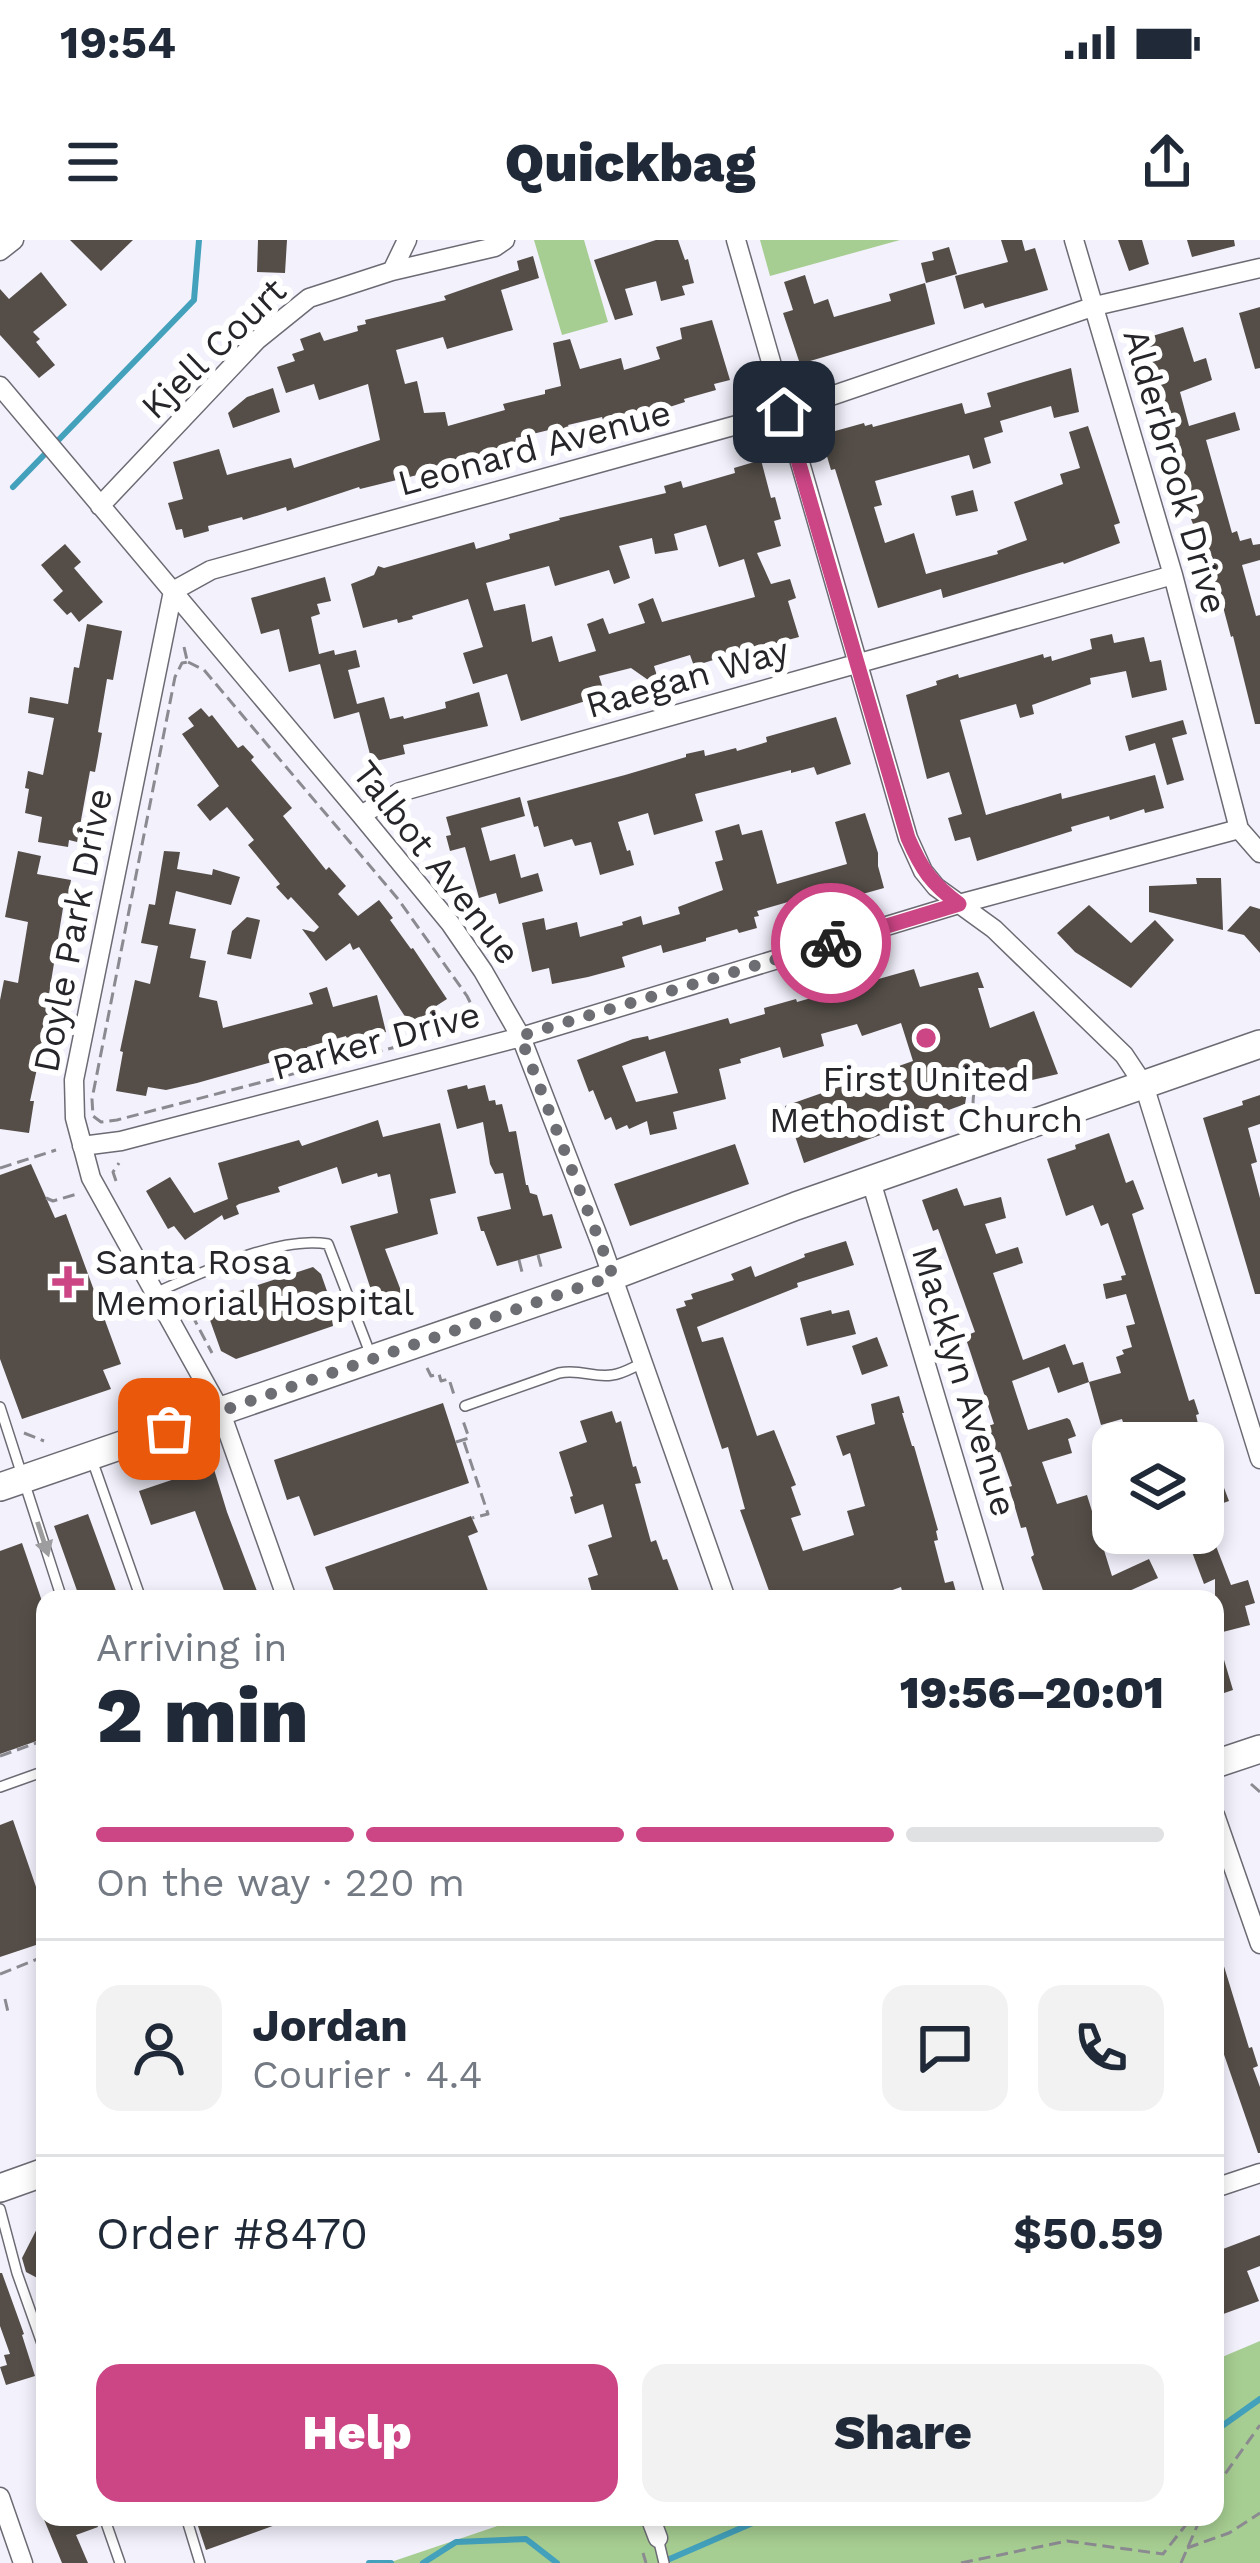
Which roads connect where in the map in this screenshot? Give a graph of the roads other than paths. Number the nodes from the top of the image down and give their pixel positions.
1 (14, 240) edge
2 (407, 240) edge
3 (505, 240) edge
4 (736, 240) edge
5 (1074, 240) edge
6 (0, 251) edge
7 (1260, 268) edge
8 (392, 271) junction
9 (1095, 306) junction
10 (0, 386) edge
11 (784, 412) junction
12 (95, 500) junction
13 (1173, 574) junction
14 (172, 590) junction
15 (858, 663) junction
16 (361, 814) junction
17 (1239, 830) junction
18 (1260, 853) edge
19 (959, 904) junction
20 (520, 1036) junction
21 (1260, 1044) edge
22 (1144, 1085) junction
23 (82, 1146) junction
24 (871, 1181) junction
25 (613, 1276) junction
26 (155, 1294) junction
27 (372, 1358) junction
28 (644, 1362) junction
29 (465, 1406) dead end
30 (0, 1407) edge
31 (220, 1410) junction
32 (91, 1456) junction
33 (1260, 1459) edge
34 (12, 1483) edge
35 (58, 1590) edge
36 (137, 1590) edge
37 (283, 1590) edge
38 (723, 1590) edge
39 (993, 1590) edge
40 (1260, 1749) edge
41 (1224, 1762) edge
42 (36, 1774) edge
43 (0, 1787) edge
44 (1224, 1841) edge
45 (1260, 1943) edge
46 (1260, 2173) edge
47 (36, 2175) edge
48 (1224, 2185) edge
49 (0, 2188) edge
50 (0, 2209) edge
51 (36, 2327) edge
52 (0, 2497) edge
53 (107, 2526) edge
54 (189, 2526) edge
55 (650, 2526) edge
56 (649, 2540) joint
57 (23, 2563) edge
58 (121, 2563) edge
59 (200, 2563) edge
60 (664, 2563) edge

1 - 6 street
2 - 8 street
3 - 8 street, Kjell Court
4 - 11 street
5 - 9 street, Alderbrook Drive
7 - 9 street, Leonard Avenue
8 - 12 street, Kjell Court
9 - 11 street, Leonard Avenue
9 - 13 street, Alderbrook Drive
10 - 12 street, Talbot Avenue
11 - 14 street, Leonard Avenue
11 - 15 street
12 - 14 street, Talbot Avenue
13 - 15 street, Raegan Way
13 - 17 street, Alderbrook Drive
14 - 16 street, Talbot Avenue
14 - 23 street, Doyle Park Drive
15 - 16 street, Raegan Way
15 - 19 street
16 - 20 street, Talbot Avenue
17 - 18 street, Alderbrook Drive
17 - 19 street, Parker Drive
19 - 20 street, Parker Drive
19 - 22 street
20 - 23 street, Parker Drive
20 - 25 street, Talbot Avenue
21 - 22 main road
22 - 24 main road
22 - 33 street
23 - 26 street, Doyle Park Drive
24 - 25 main road
24 - 39 street, Macklyn Avenue
25 - 27 main road
25 - 28 street, Talbot Avenue
26 - 27 lane
26 - 31 street, Doyle Park Drive
27 - 31 main road
28 - 29 lane
28 - 38 street, Talbot Avenue
30 - 34 lane
31 - 32 main road
31 - 37 street, Doyle Park Drive
32 - 34 main road
32 - 36 lane
34 -> 35 lane
40 - 41 main road
42 - 43 lane
44 - 45 street
46 - 48 street
47 - 49 main road
50 - 51 lane
52 - 57 street
53 - 58 lane
54 - 59 lane
55 - 56 street
56 - 60 lane

